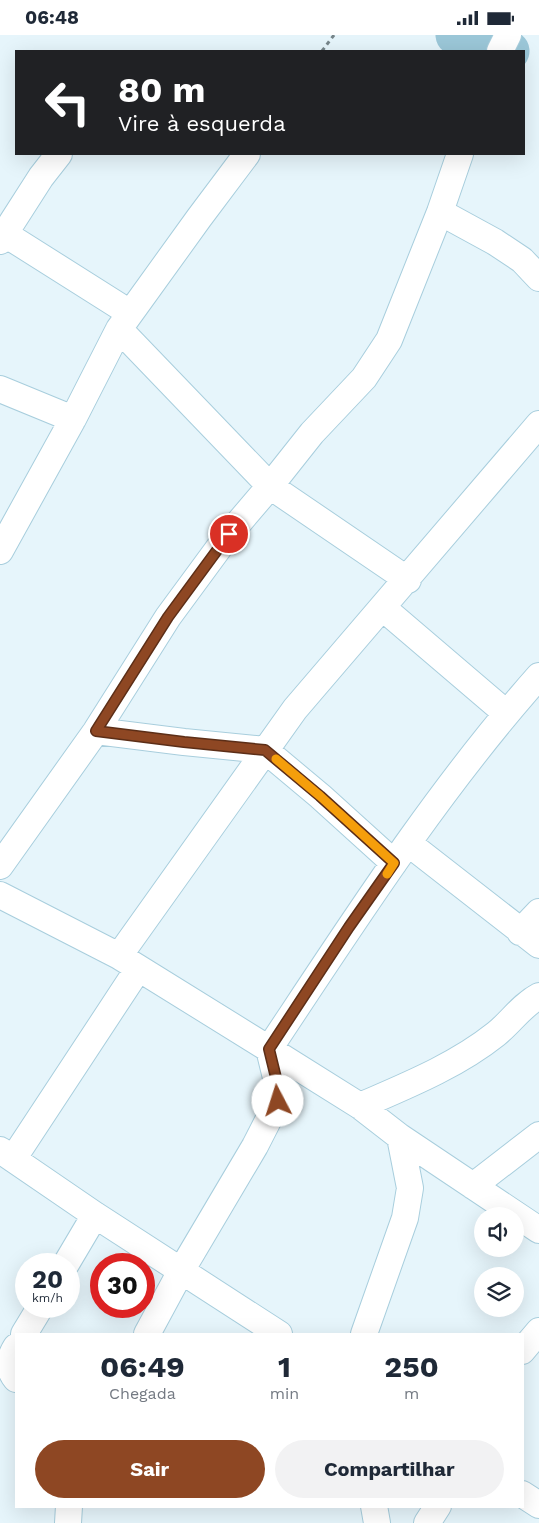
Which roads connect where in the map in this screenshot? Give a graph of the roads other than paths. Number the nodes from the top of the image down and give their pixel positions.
1 (508, 35) edge
2 (500, 50) edge
3 (58, 155) edge
4 (246, 155) edge
5 (460, 155) edge
6 (440, 212) junction
7 (3, 237) edge
8 (539, 278) edge
9 (125, 321) junction
10 (0, 389) edge
11 (73, 419) junction
12 (539, 425) edge
13 (270, 486) junction
14 (0, 551) edge
15 (408, 579) junction
16 (383, 608) junction
17 (539, 676) edge
18 (506, 713) junction
19 (96, 731) junction
20 (265, 750) junction
21 (401, 853) junction
22 (0, 866) edge
23 (0, 895) edge
24 (539, 912) edge
25 (530, 939) edge
26 (128, 962) junction
27 (539, 996) edge
28 (269, 1049) junction
29 (360, 1106) junction
30 (539, 1135) edge
31 (400, 1137) junction
32 (6, 1154) edge
33 (473, 1185) junction
34 (95, 1215) junction
35 (539, 1230) edge
36 (73, 1253) edge
37 (181, 1271) junction
38 (34, 1318) edge
39 (539, 1331) edge
40 (25, 1333) edge
41 (148, 1333) edge
42 (277, 1333) edge
43 (364, 1333) edge
44 (15, 1349) edge
45 (524, 1349) edge
46 (15, 1377) edge
47 (524, 1496) edge
48 (539, 1505) edge
49 (69, 1508) edge
50 (374, 1508) edge
51 (437, 1508) edge
52 (68, 1523) edge
53 (377, 1523) edge
54 (427, 1523) edge

1 - 2 street
3 - 7 street
4 - 9 street
5 - 6 street
6 - 8 street
6 - 13 street
7 - 9 street
9 - 11 street
9 - 13 street
10 - 11 street
11 - 14 street
12 - 15 street
13 - 15 street
13 - 19 street
15 - 16 street
16 - 18 street
16 - 20 street
17 - 18 street
18 - 21 street
19 - 20 street
19 - 22 street
20 - 21 street
20 - 26 street
21 - 25 street
21 - 28 street
23 - 26 street
24 - 25 street
26 - 28 street
26 - 32 street
27 - 29 street
28 - 29 street
28 - 37 street
29 - 31 street
30 - 33 street
31 - 33 street
31 - 43 street
32 - 34 street
33 - 35 street
34 - 36 street
34 - 37 street
37 - 41 street
37 - 42 street
38 - 40 street
39 - 45 street
44 - 46 street
47 - 48 street
49 - 52 street
50 - 53 street
51 - 54 street

